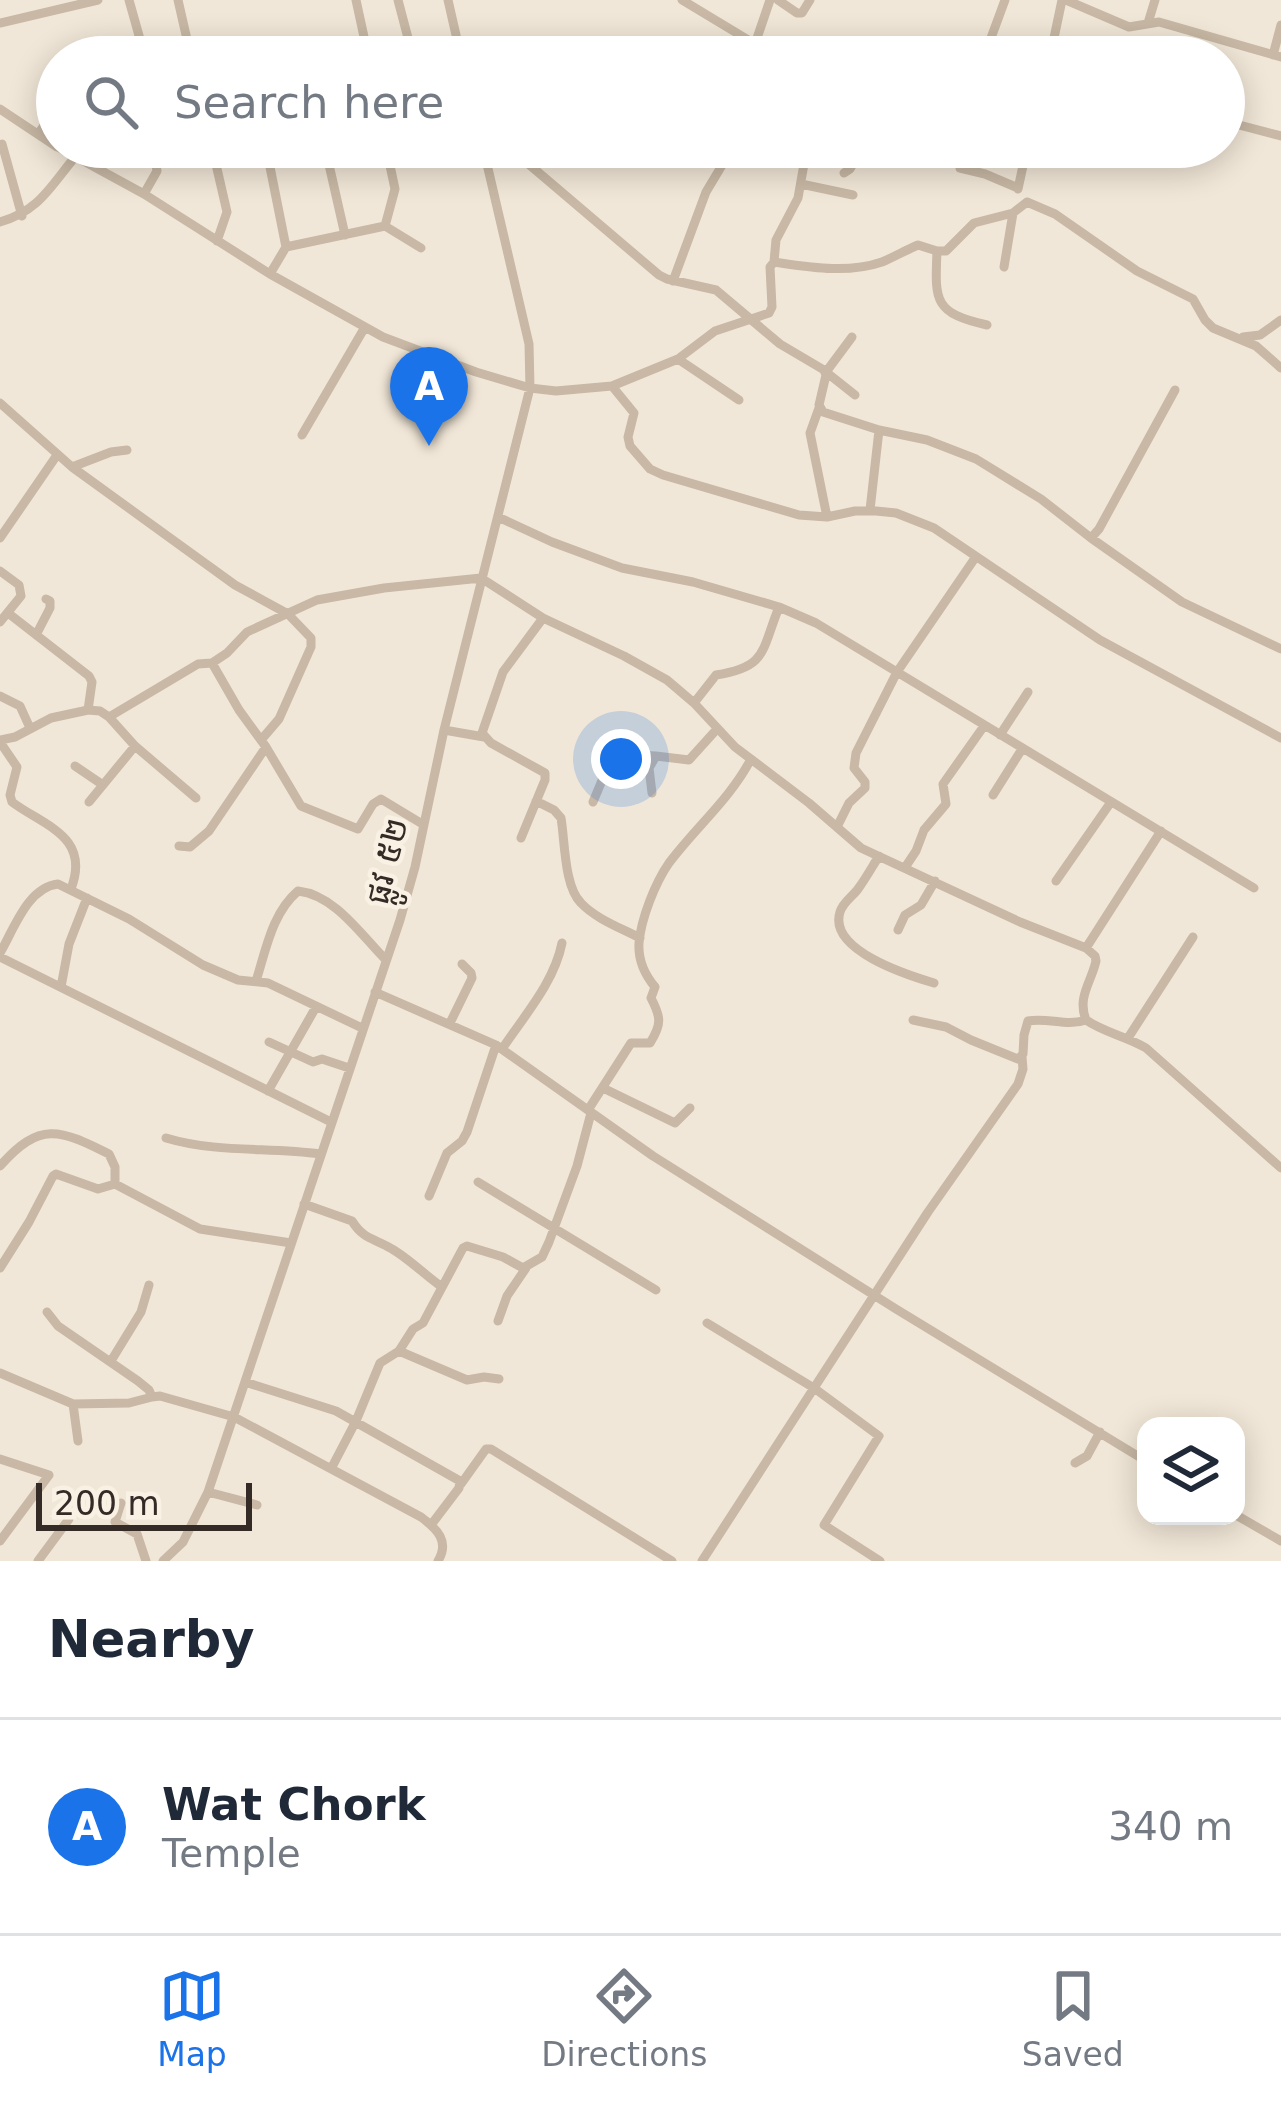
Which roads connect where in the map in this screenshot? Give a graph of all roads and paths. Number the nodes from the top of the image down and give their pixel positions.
1 (98, 0) edge
2 (129, 0) edge
3 (178, 0) edge
4 (356, 0) edge
5 (398, 0) edge
6 (448, 0) edge
7 (682, 0) edge
8 (774, 0) edge
9 (811, 0) edge
10 (1005, 0) edge
11 (1064, 0) edge
12 (1155, 0) edge
13 (698, 4) edge
14 (47, 5) edge
15 (0, 23) edge
16 (1148, 23) junction
17 (1281, 25) edge
18 (139, 36) edge
19 (186, 36) edge
20 (364, 36) edge
21 (407, 36) edge
22 (456, 36) edge
23 (744, 36) edge
24 (758, 36) edge
25 (992, 36) edge
26 (1055, 36) edge
27 (1208, 36) edge
28 (1245, 47) edge
29 (1277, 56) edge
30 (1, 113) edge
31 (23, 124) junction
32 (1245, 127) edge
33 (36, 133) edge
34 (1281, 136) edge
35 (1, 144) edge
36 (66, 168) edge
37 (96, 168) edge
38 (156, 168) edge
39 (217, 168) edge
40 (270, 168) edge
41 (330, 168) edge
42 (390, 168) edge
43 (488, 168) edge
44 (533, 168) edge
45 (720, 168) edge
46 (804, 168) edge
47 (851, 168) edge
48 (960, 168) edge
49 (1022, 168) edge
50 (844, 173) dead end
51 (801, 184) junction
52 (1018, 188) junction
53 (144, 194) junction
54 (853, 195) dead end
55 (1027, 202) junction
56 (1013, 213) junction
57 (22, 216) junction
58 (0, 222) edge
59 (385, 226) junction
60 (345, 235) junction
61 (218, 241) junction
62 (286, 247) junction
63 (421, 248) dead end
64 (937, 251) junction
65 (774, 262) junction
66 (1004, 267) dead end
67 (270, 274) junction
68 (673, 280) junction
69 (752, 320) junction
70 (1281, 320) edge
71 (987, 325) dead end
72 (365, 327) junction
73 (852, 337) dead end
74 (1239, 337) junction
75 (677, 359) junction
76 (1281, 368) edge
77 (826, 371) junction
78 (612, 386) junction
79 (530, 388) junction
80 (1174, 390) dead end
81 (855, 395) dead end
82 (739, 400) dead end
83 (0, 403) edge
84 (819, 408) junction
85 (879, 430) junction
86 (302, 435) dead end
87 (127, 450) dead end
88 (57, 455) junction
89 (72, 467) junction
90 (870, 510) junction
91 (498, 517) junction
92 (827, 517) junction
93 (0, 538) edge
94 (1091, 538) junction
95 (975, 558) junction
96 (0, 571) edge
97 (482, 578) junction
98 (46, 598) dead end
99 (779, 607) junction
100 (288, 614) junction
101 (4, 617) edge
102 (543, 618) junction
103 (36, 635) junction
104 (1281, 649) edge
105 (212, 663) junction
106 (897, 672) junction
107 (1028, 692) dead end
108 (0, 695) edge
109 (694, 703) junction
110 (88, 710) junction
111 (109, 717) junction
112 (984, 726) junction
113 (30, 728) junction
114 (717, 729) junction
115 (444, 730) junction
116 (1000, 736) junction
117 (484, 737) junction
118 (1281, 738) edge
119 (0, 741) edge
120 (263, 743) junction
121 (135, 746) junction
122 (1022, 749) junction
123 (656, 756) junction
124 (752, 759) junction
125 (75, 766) dead end
126 (103, 785) junction
127 (652, 793) dead end
128 (993, 795) dead end
129 (196, 797) dead end
130 (536, 801) junction
131 (89, 802) dead end
132 (593, 802) dead end
133 (1111, 802) junction
134 (424, 825) junction
135 (837, 826) junction
136 (1161, 831) junction
137 (521, 838) dead end
138 (179, 846) dead end
139 (879, 856) junction
140 (906, 866) junction
141 (935, 881) junction
142 (1056, 881) dead end
143 (1254, 888) dead end
144 (71, 889) junction
145 (87, 898) junction
146 (898, 930) dead end
147 (1193, 937) dead end
148 (640, 938) junction
149 (562, 943) dead end
150 (1086, 948) junction
151 (0, 955) edge
152 (386, 960) junction
153 (462, 964) dead end
154 (256, 981) junction
155 (934, 983) dead end
156 (61, 987) junction
157 (375, 992) junction
158 (316, 1007) junction
159 (913, 1020) dead end
160 (1086, 1020) junction
161 (450, 1022) junction
162 (362, 1028) junction
163 (1128, 1037) junction
164 (269, 1042) dead end
165 (499, 1047) junction
166 (289, 1052) junction
167 (1022, 1057) junction
168 (349, 1068) junction
169 (603, 1088) junction
170 (268, 1091) junction
171 (690, 1108) dead end
172 (590, 1112) junction
173 (331, 1122) junction
174 (166, 1138) dead end
175 (320, 1154) junction
176 (0, 1166) edge
177 (1281, 1168) edge
178 (478, 1182) dead end
179 (115, 1184) junction
180 (428, 1196) dead end
181 (304, 1204) junction
182 (554, 1227) junction
183 (291, 1243) junction
184 (0, 1268) edge
185 (526, 1268) junction
186 (149, 1285) dead end
187 (442, 1287) junction
188 (656, 1290) dead end
189 (875, 1296) junction
190 (46, 1312) dead end
191 (498, 1321) dead end
192 (707, 1324) dead end
193 (399, 1352) junction
194 (111, 1361) junction
195 (0, 1373) edge
196 (499, 1379) dead end
197 (245, 1382) junction
198 (814, 1388) junction
199 (152, 1397) junction
200 (73, 1404) junction
201 (234, 1417) junction
202 (356, 1421) junction
203 (1100, 1432) junction
204 (78, 1441) dead end
205 (1137, 1455) edge
206 (4, 1460) edge
207 (1075, 1463) dead end
208 (332, 1467) junction
209 (0, 1472) edge
210 (461, 1484) junction
211 (208, 1492) junction
212 (121, 1503) dead end
213 (257, 1505) dead end
214 (69, 1519) dead end
215 (1245, 1519) edge
216 (431, 1525) junction
217 (0, 1541) edge
218 (1281, 1541) edge
219 (38, 1561) edge
220 (146, 1561) edge
221 (163, 1561) edge
222 (438, 1561) edge
223 (672, 1561) edge
224 (702, 1561) edge
225 (880, 1561) edge

1 - 14 street
2 - 18 street
3 - 19 street
4 - 20 street
5 - 21 street
6 - 22 street
7 - 13 street
8 - 9 street
8 - 24 street
10 - 25 street
11 - 16 street
11 - 26 street
12 - 16 street
13 - 23 street
14 - 15 street
16 - 27 street
17 - 29 street
28 - 29 street
30 - 31 street
31 - 33 street
31 - 35 street
32 - 34 street
35 - 57 street
36 - 57 street
37 - 53 street
38 - 53 street
39 - 61 street
40 - 62 street
41 - 60 street
42 - 59 street
43 - 79 street, ផ្លូវ ៥២
44 - 68 street
45 - 68 street
46 - 51 street
47 - 50 street
48 - 52 street
49 - 52 street
51 - 54 street
51 - 65 street
52 - 55 street
53 - 61 street
55 - 56 street
55 - 74 street
56 - 64 street
56 - 66 street
57 - 58 street
59 - 60 street
59 - 63 street
60 - 62 street
61 - 67 street
62 - 67 street
64 - 65 street
64 - 71 street
65 - 69 street
67 - 72 street
68 - 69 street
69 - 75 street
69 - 77 street
70 - 74 street
72 - 79 street
72 - 86 street
73 - 77 street
74 - 76 street
75 - 78 street
75 - 82 street
77 - 81 street
77 - 84 street
78 - 79 street
78 - 92 street
79 - 91 street, ផ្លូវ ៥២
80 - 94 street
83 - 88 street
84 - 85 street
84 - 92 street
85 - 90 street
85 - 94 street
87 - 89 street
88 - 89 street
88 - 93 street
89 - 100 street
90 - 92 street
90 - 95 street
91 - 97 street, ផ្លូវ ៥២
91 - 99 street
94 - 104 street
95 - 106 street
95 - 118 street
96 - 101 street
97 - 100 street
97 - 102 street
97 - 115 street, ផ្លូវ ៥២
98 - 103 street
99 - 106 street
99 - 109 street
100 - 105 street
100 - 120 street
101 - 103 street
102 - 109 street
102 - 117 street
103 - 110 street
105 - 111 street
105 - 120 street
106 - 112 street
106 - 135 street
107 - 116 street
108 - 113 street
109 - 114 street
110 - 111 street
110 - 113 street
111 - 121 street
112 - 116 street
112 - 140 street
113 - 119 street
114 - 123 street
114 - 124 street
115 - 117 street
115 - 134 street, ផ្លូវ ៥២
116 - 122 street
117 - 130 street
119 - 144 street
120 - 134 street
120 - 138 street
121 - 126 street
121 - 129 street
122 - 128 street
122 - 133 street
123 - 127 street
123 - 132 street
124 - 135 street
124 - 148 street
125 - 126 street
126 - 131 street
130 - 137 street
130 - 148 street
133 - 136 street
133 - 142 street
134 - 152 street, ផ្លូវ ៥២
135 - 139 street
136 - 143 street
136 - 150 street
139 - 140 street
139 - 155 street
140 - 141 street
141 - 146 street
141 - 150 street
144 - 145 street
144 - 151 street
145 - 154 street
145 - 156 street
147 - 163 street
148 - 169 street
149 - 165 street
150 - 160 street
151 - 156 street
152 - 154 street
152 - 157 street, ផ្លូវ ៥២
153 - 161 street
154 - 158 street
156 - 170 street
157 - 161 street
157 - 162 street, ផ្លូវ ៥២
158 - 162 street
158 - 166 street
159 - 167 street
160 - 163 street
160 - 167 street
161 - 165 street
162 - 168 street, ផ្លូវ ៥២
163 - 177 street
164 - 166 street
165 - 172 street
165 - 180 street
166 - 168 street
166 - 170 street
167 - 189 street
168 - 173 street, ផ្លូវ ៥២
169 - 171 street
169 - 172 street
170 - 173 street
172 - 182 street
172 - 189 street
173 - 175 street, ផ្លូវ ៥២
174 - 175 street
175 - 181 street, ផ្លូវ ៥២
176 - 179 street
178 - 182 street
179 - 183 street
179 - 184 street
181 - 183 street, ផ្លូវ ៥២
181 - 187 street
182 - 185 street
182 - 188 street
183 - 197 street, ផ្លូវ ៥២
185 - 187 street
185 - 191 street
186 - 194 street
187 - 193 street
189 - 198 street
189 - 203 street
190 - 194 street
192 - 198 street
193 - 196 street
193 - 202 street
194 - 199 street
195 - 200 street
197 - 201 street, ផ្លូវ ៥២
197 - 202 street
198 - 224 street
198 - 225 street
199 - 200 street
199 - 201 street
200 - 204 street
201 - 208 street
201 - 211 street, ផ្លូវ ៥២
202 - 208 street
202 - 210 street
203 - 205 street
203 - 207 street
206 - 209 street
206 - 217 street
208 - 216 street
210 - 216 street
210 - 223 street
211 - 213 street
211 - 221 street, ផ្លូវ ៥២
212 - 220 street
214 - 219 street
215 - 218 street
216 - 222 street

